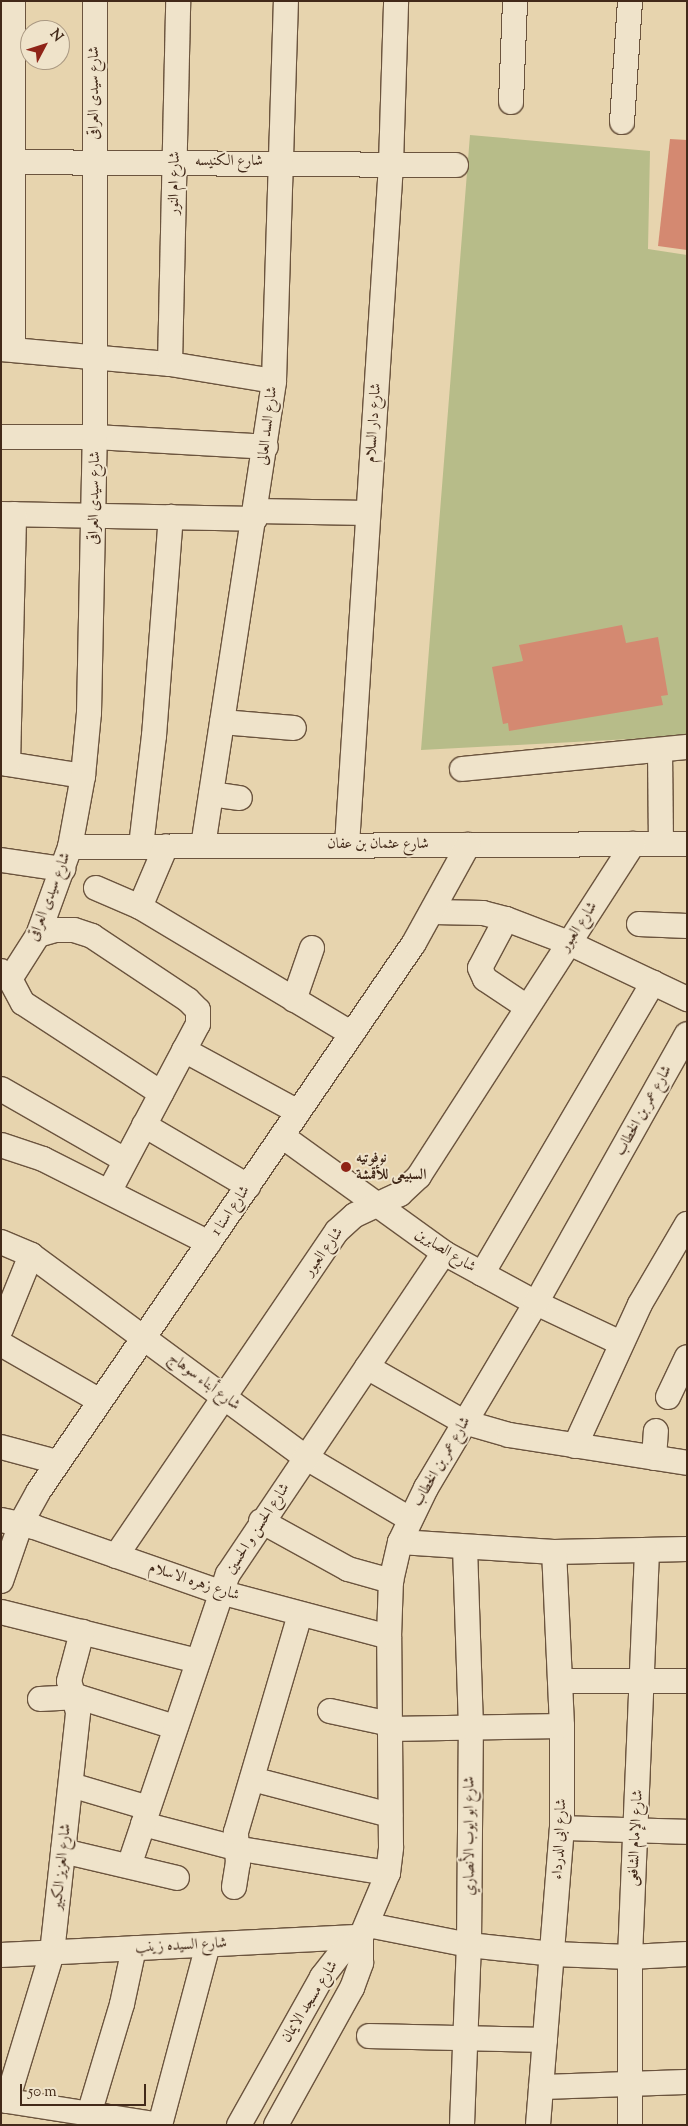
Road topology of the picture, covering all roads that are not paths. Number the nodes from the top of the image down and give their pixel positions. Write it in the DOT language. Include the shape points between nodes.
graph roads {
  1 [pos="13,1"];
  2 [pos="95,1"];
  3 [pos="178,1"];
  4 [pos="286,1"];
  5 [pos="396,1"];
  6 [pos="515,1"];
  7 [pos="630,1"];
  8 [pos="511,102"];
  9 [pos="622,122"];
  10 [pos="7,162"];
  11 [pos="95,162"];
  12 [pos="175,162"];
  13 [pos="282,163"];
  14 [pos="391,164"];
  15 [pos="456,165"];
  16 [pos="7,349"];
  17 [pos="94,356"];
  18 [pos="170,364"];
  19 [pos="274,381"];
  20 [pos="1,437"];
  21 [pos="95,437"];
  22 [pos="266,447"];
  23 [pos="368,513"];
  24 [pos="8,514"];
  25 [pos="94,515"];
  26 [pos="256,515"];
  27 [pos="171,517"];
  28 [pos="222,722"];
  29 [pos="294,728"];
  30 [pos="687,747"];
  31 [pos="660,750"];
  32 [pos="5,763"];
  33 [pos="462,770"];
  34 [pos="83,776"];
  35 [pos="211,794"];
  36 [pos="240,798"];
  37 [pos="633,844"];
  38 [pos="661,844"];
  39 [pos="687,844"];
  40 [pos="347,845"];
  41 [pos="468,845"];
  42 [pos="141,846"];
  43 [pos="166,846"];
  44 [pos="203,846"];
  45 [pos="70,847"];
  46 [pos="1,860"];
  47 [pos="63,869"];
  48 [pos="96,888"];
  49 [pos="140,907"];
  50 [pos="434,912"];
  51 [pos="506,919"];
  52 [pos="639,924"];
  53 [pos="687,926"];
  54 [pos="38,935"];
  55 [pos="569,943"];
  56 [pos="312,948"];
  57 [pos="6,975"];
  58 [pos="653,983"];
  59 [pos="687,999"];
  60 [pos="294,1000"];
  61 [pos="527,1007"];
  62 [pos="352,1034"];
  63 [pos="687,1034"];
  64 [pos="184,1050"];
  65 [pos="1,1090"];
  66 [pos="161,1093"];
  67 [pos="298,1112"];
  68 [pos="144,1125"];
  69 [pos="282,1136"];
  70 [pos="1,1144"];
  71 [pos="125,1160"];
  72 [pos="248,1186"];
  73 [pos="108,1192"];
  74 [pos="377,1206"];
  75 [pos="687,1224"];
  76 [pos="1,1242"];
  77 [pos="209,1243"];
  78 [pos="444,1253"];
  79 [pos="30,1255"];
  80 [pos="482,1274"];
  81 [pos="536,1303"];
  82 [pos="1,1329"];
  83 [pos="145,1337"];
  84 [pos="621,1343"];
  85 [pos="1,1344"];
  86 [pos="685,1363"];
  87 [pos="367,1367"];
  88 [pos="224,1397"];
  89 [pos="668,1397"];
  90 [pos="100,1400"];
  91 [pos="464,1422"];
  92 [pos="656,1432"];
  93 [pos="576,1446"];
  94 [pos="1,1447"];
  95 [pos="305,1457"];
  96 [pos="654,1458"];
  97 [pos="57,1462"];
  98 [pos="687,1463"];
  99 [pos="410,1519"];
  100 [pos="261,1521"];
  101 [pos="11,1522"];
  102 [pos="400,1542"];
  103 [pos="465,1547"];
  104 [pos="687,1549"];
  105 [pos="554,1552"];
  106 [pos="647,1552"];
  107 [pos="116,1556"];
  108 [pos="1,1581"];
  109 [pos="391,1581"];
  110 [pos="220,1592"];
  111 [pos="1,1612"];
  112 [pos="300,1615"];
  113 [pos="82,1632"];
  114 [pos="389,1637"];
  115 [pos="198,1660"];
  116 [pos="560,1681"];
  117 [pos="687,1681"];
  118 [pos="643,1682"];
  119 [pos="71,1696"];
  120 [pos="40,1699"];
  121 [pos="330,1711"];
  122 [pos="562,1726"];
  123 [pos="389,1727"];
  124 [pos="175,1728"];
  125 [pos="471,1728"];
  126 [pos="252,1779"];
  127 [pos="71,1785"];
  128 [pos="390,1814"];
  129 [pos="145,1816"];
  130 [pos="562,1828"];
  131 [pos="636,1830"];
  132 [pos="687,1832"];
  133 [pos="235,1848"];
  134 [pos="64,1851"];
  135 [pos="129,1866"];
  136 [pos="388,1873"];
  137 [pos="177,1878"];
  138 [pos="234,1887"];
  139 [pos="365,1931"];
  140 [pos="208,1945"];
  141 [pos="469,1945"];
  142 [pos="134,1948"];
  143 [pos="52,1953"];
  144 [pos="553,1954"];
  145 [pos="687,1954"];
  146 [pos="1,1955"];
  147 [pos="630,1957"];
  148 [pos="369,2036"];
  149 [pos="466,2038"];
  150 [pos="545,2040"];
  151 [pos="687,2082"];
  152 [pos="630,2084"];
  153 [pos="541,2087"];
  154 [pos="4,2100"];
  155 [pos="89,2114"];
  156 [pos="160,2125"];
  157 [pos="239,2125"];
  158 [pos="276,2125"];
  159 [pos="462,2125"];
  160 [pos="538,2125"];
  161 [pos="630,2125"];
  1 -- 10 [label="street"];
  2 -- 11 [label="street, شارع سيدى العراقى"];
  3 -- 12 [label="street, شارع ام النور"];
  4 -- 13 [label="street, شارع السد العالى"];
  5 -- 14 [label="street, شارع دار السلام"];
  6 -- 8 [label="street"];
  7 -- 9 [label="street"];
  10 -- 11 [label="street, شارع الكنيسه"];
  10 -- 16 [label="street"];
  11 -- 12 [label="street, شارع الكنيسه"];
  11 -- 17 [label="street, شارع سيدى العراقى"];
  12 -- 13 [label="street, شارع الكنيسه"];
  12 -- 18 [label="street, شارع ام النور"];
  13 -- 14 [label="street, شارع الكنيسه"];
  13 -- 19 [label="street, شارع السد العالى"];
  14 -- 15 [label="street, شارع الكنيسه"];
  14 -- 23 [label="street, شارع دار السلام"];
  16 -- 17 [label="street"];
  17 -- 18 [label="street"];
  17 -- 21 [label="street, شارع سيدى العراقى"];
  18 -- 19 [label="street"];
  19 -- 22 [label="street, شارع السد العالى"];
  20 -- 21 [label="street"];
  21 -- 22 [label="street"];
  21 -- 25 [label="street, شارع سيدى العراقى"];
  22 -- 26 [label="street, شارع السد العالى"];
  23 -- 26 [label="street"];
  23 -- 40 [label="street, شارع دار السلام"];
  24 -- 25 [label="street"];
  24 -- 32 [label="street"];
  25 -- 27 [label="street"];
  25 -- 34 [label="street, شارع سيدى العراقى" via="93,649"];
  26 -- 27 [label="street"];
  26 -- 28 [label="street, شارع السد العالى"];
  27 -- 42 [label="street" via="155,726"];
  28 -- 29 [label="street"];
  28 -- 35 [label="street, شارع السد العالى"];
  30 -- 31 [label="street"];
  31 -- 33 [label="street"];
  31 -- 38 [label="street"];
  32 -- 34 [label="street"];
  34 -- 45 [label="street, شارع سيدى العراقى"];
  35 -- 36 [label="street"];
  35 -- 44 [label="street, شارع السد العالى"];
  37 -- 38 [label="street, شارع عثمان بن عفان"];
  37 -- 41 [label="street, شارع عثمان بن عفان"];
  37 -- 55 [label="street, شارع العبور"];
  38 -- 39 [label="street, شارع عثمان بن عفان"];
  40 -- 41 [label="street, شارع عثمان بن عفان"];
  40 -- 44 [label="street, شارع عثمان بن عفان"];
  41 -- 50 [label="street, شارع اسنا 1"];
  42 -- 43 [label="street, شارع عثمان بن عفان"];
  42 -- 45 [label="street, شارع عثمان بن عفان"];
  43 -- 44 [label="street, شارع عثمان بن عفان"];
  43 -- 49 [label="street"];
  45 -- 47 [label="street, شارع سيدى العراقى"];
  46 -- 47 [label="street"];
  47 -- 54 [label="street, شارع سيدى العراقى"];
  48 -- 49 [label="street"];
  49 -- 60 [label="street"];
  50 -- 51 [label="street" via="483,913"];
  50 -- 62 [label="street, شارع اسنا 1"];
  51 -- 55 [label="street"];
  51 -- 61 [label="street" via="480,968 485,979"];
  52 -- 53 [label="street"];
  54 -- 57 [label="street, شارع سيدى العراقى"];
  54 -- 64 [label="street" via="65,930 92,936 194,1004 198,1010 198,1024"];
  55 -- 58 [label="street"];
  55 -- 61 [label="street, شارع العبور"];
  56 -- 60 [label="street"];
  57 -- 66 [label="street" via="23,1003"];
  58 -- 59 [label="street"];
  58 -- 80 [label="street"];
  60 -- 62 [label="street"];
  61 -- 74 [label="street, شارع العبور" via="419,1176 400,1194"];
  62 -- 67 [label="street, شارع اسنا 1"];
  63 -- 81 [label="street, شارع عمر بن الخطاب"];
  64 -- 66 [label="street"];
  64 -- 67 [label="street"];
  65 -- 71 [label="street"];
  66 -- 68 [label="street"];
  67 -- 69 [label="street, شارع اسنا 1"];
  68 -- 71 [label="street"];
  68 -- 72 [label="street"];
  69 -- 72 [label="street, شارع اسنا 1"];
  69 -- 74 [label="street, شارع الصابرين"];
  70 -- 73 [label="street" via="43,1159"];
  71 -- 73 [label="street"];
  72 -- 77 [label="street, شارع اسنا 1"];
  73 -- 77 [label="street"];
  74 -- 78 [label="street, شارع الصابرين"];
  74 -- 88 [label="street, شارع العبور" via="355,1215 337,1230"];
  75 -- 84 [label="street"];
  76 -- 79 [label="street, شارع أبناء سوهاج"];
  77 -- 83 [label="street, شارع اسنا 1"];
  78 -- 80 [label="street, شارع الصابرين"];
  78 -- 87 [label="street, شارع الحسن و الحسين"];
  79 -- 82 [label="street"];
  79 -- 83 [label="street, شارع أبناء سوهاج"];
  80 -- 81 [label="street, شارع الصابرين"];
  81 -- 84 [label="street, شارع الصابرين"];
  81 -- 91 [label="street, شارع عمر بن الخطاب"];
  83 -- 88 [label="street, شارع أبناء سوهاج"];
  83 -- 90 [label="street, شارع اسنا 1"];
  84 -- 93 [label="street"];
  85 -- 90 [label="street"];
  86 -- 89 [label="street"];
  87 -- 91 [label="street"];
  87 -- 95 [label="street, شارع الحسن و الحسين"];
  88 -- 95 [label="street, شارع أبناء سوهاج"];
  88 -- 107 [label="street, شارع العبور"];
  90 -- 97 [label="street, شارع اسنا 1"];
  91 -- 93 [label="street" via="508,1435"];
  91 -- 99 [label="street, شارع عمر بن الخطاب"];
  92 -- 96 [label="street"];
  93 -- 96 [label="street"];
  94 -- 97 [label="street"];
  95 -- 99 [label="street, شارع أبناء سوهاج"];
  95 -- 100 [label="street, شارع الحسن و الحسين"];
  96 -- 98 [label="street"];
  97 -- 101 [label="street, شارع اسنا 1"];
  99 -- 102 [label="street, شارع عمر بن الخطاب"];
  100 -- 109 [label="street" via="348,1569"];
  100 -- 110 [label="street, شارع الحسن و الحسين"];
  101 -- 107 [label="street, شارع زهره الاسلام"];
  101 -- 108 [label="street, شارع اسنا 1"];
  102 -- 103 [label="street"];
  102 -- 109 [label="street, شارع عمر بن الخطاب"];
  103 -- 105 [label="street"];
  103 -- 125 [label="street, شارع ابو ايوب الأنصاري"];
  104 -- 106 [label="street"];
  105 -- 106 [label="street"];
  105 -- 116 [label="street, شارع ابى الدرداء"];
  106 -- 118 [label="street, شارع الإمام الشافعى"];
  107 -- 110 [label="street, شارع زهره الاسلام"];
  109 -- 114 [label="street, شارع عمر بن الخطاب"];
  110 -- 112 [label="street, شارع زهره الاسلام"];
  110 -- 115 [label="street, شارع الحسن و الحسين"];
  111 -- 113 [label="street"];
  112 -- 114 [label="street, شارع زهره الاسلام"];
  112 -- 126 [label="street"];
  113 -- 115 [label="street"];
  113 -- 119 [label="street, شارع العزيز الكبير" via="69,1681"];
  114 -- 123 [label="street, شارع عمر بن الخطاب"];
  115 -- 124 [label="street, شارع الحسن و الحسين"];
  116 -- 118 [label="street"];
  116 -- 122 [label="street, شارع ابى الدرداء"];
  117 -- 118 [label="street"];
  118 -- 131 [label="street, شارع الإمام الشافعى"];
  119 -- 120 [label="street"];
  119 -- 124 [label="street"];
  119 -- 127 [label="street, شارع العزيز الكبير" via="78,1712"];
  121 -- 123 [label="street"];
  122 -- 125 [label="street"];
  122 -- 130 [label="street, شارع ابى الدرداء"];
  123 -- 125 [label="street"];
  123 -- 128 [label="street, شارع عمر بن الخطاب"];
  124 -- 129 [label="street, شارع الحسن و الحسين"];
  125 -- 141 [label="street, شارع ابو ايوب الأنصاري"];
  126 -- 128 [label="street"];
  126 -- 133 [label="street" via="236,1832"];
  127 -- 129 [label="street"];
  127 -- 134 [label="street, شارع العزيز الكبير"];
  128 -- 136 [label="street, شارع عمر بن الخطاب"];
  129 -- 133 [label="street"];
  129 -- 135 [label="street, شارع الحسن و الحسين"];
  130 -- 131 [label="street"];
  130 -- 144 [label="street, شارع ابى الدرداء"];
  131 -- 132 [label="street"];
  131 -- 147 [label="street, شارع الإمام الشافعى"];
  133 -- 136 [label="street"];
  133 -- 138 [label="street" via="238,1863"];
  134 -- 135 [label="street"];
  134 -- 143 [label="street, شارع العزيز الكبير"];
  135 -- 137 [label="street"];
  136 -- 139 [label="street, شارع عمر بن الخطاب"];
  139 -- 140 [label="street, شارع السيده زينب"];
  139 -- 141 [label="street"];
  139 -- 157 [label="street, شارع مسجد الايمان" via="339,1955 322,1977"];
  139 -- 158 [label="street, شارع مسجد الايمان" via="352,1988"];
  140 -- 142 [label="street, شارع السيده زينب"];
  140 -- 156 [label="street"];
  141 -- 144 [label="street"];
  141 -- 149 [label="street, شارع ابو ايوب الأنصاري"];
  142 -- 143 [label="street, شارع السيده زينب"];
  142 -- 155 [label="street" via="122,2004"];
  143 -- 146 [label="street, شارع السيده زينب"];
  143 -- 154 [label="street, شارع العزيز الكبير"];
  144 -- 147 [label="street"];
  144 -- 150 [label="street, شارع ابى الدرداء"];
  145 -- 147 [label="street"];
  147 -- 152 [label="street, شارع الإمام الشافعى"];
  148 -- 149 [label="street"];
  149 -- 150 [label="street"];
  149 -- 159 [label="street, شارع ابو ايوب الأنصاري"];
  150 -- 153 [label="street, شارع ابى الدرداء"];
  151 -- 152 [label="street"];
  152 -- 153 [label="street"];
  152 -- 161 [label="street, شارع الإمام الشافعى"];
  153 -- 160 [label="street, شارع ابى الدرداء"];
  154 -- 155 [label="street"];
  155 -- 156 [label="street"];
}
